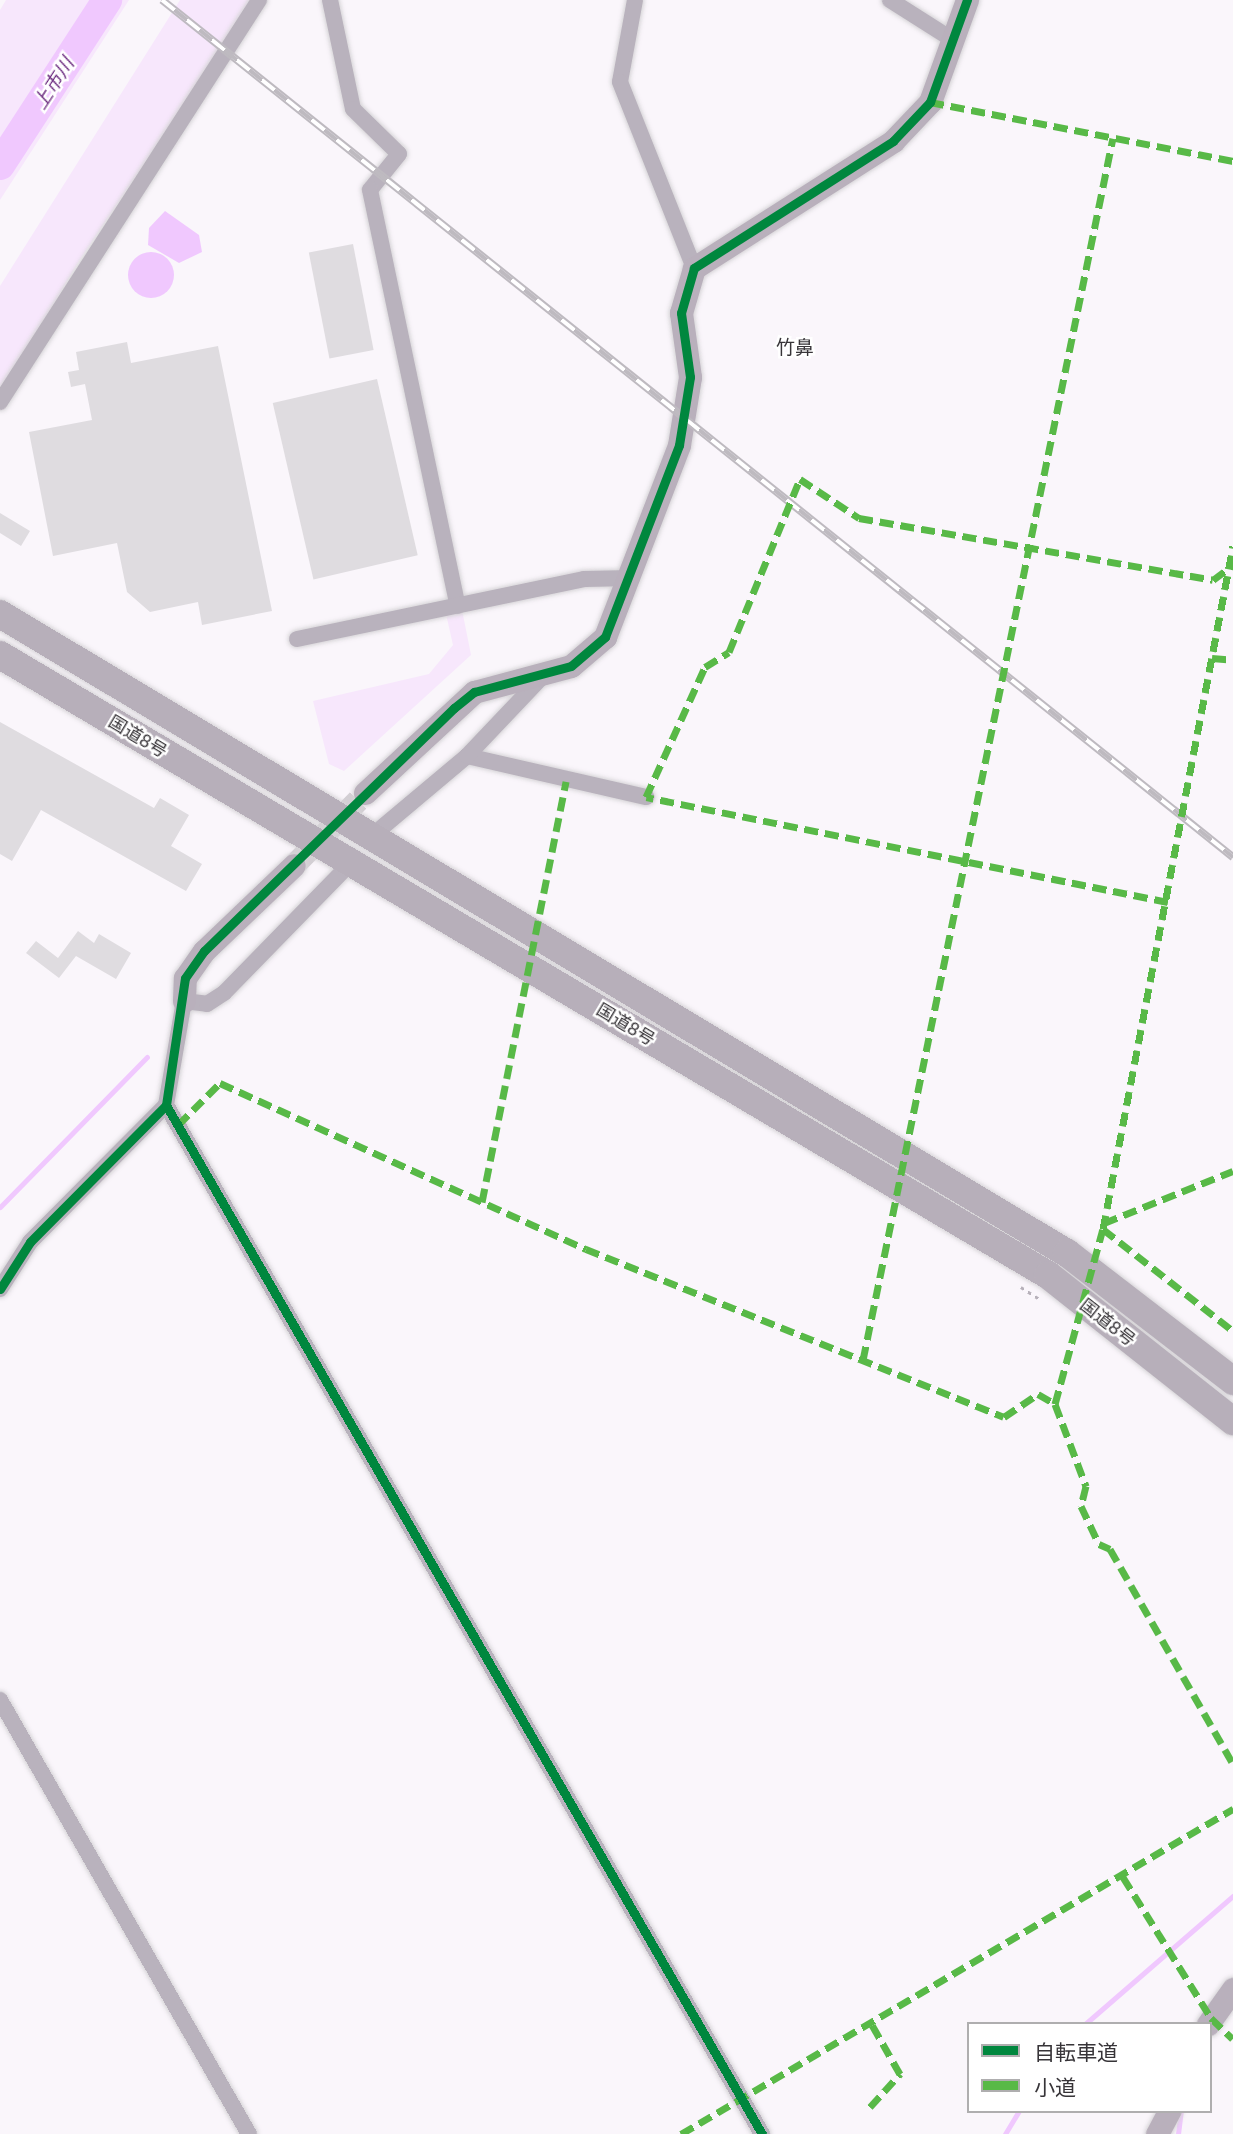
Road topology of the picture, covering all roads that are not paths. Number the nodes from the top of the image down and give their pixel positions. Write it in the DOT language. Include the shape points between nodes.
graph roads {
  1 [pos="259,0"];
  2 [pos="330,0"];
  3 [pos="635,0"];
  4 [pos="890,0"];
  5 [pos="967,0"];
  6 [pos="953,40"];
  7 [pos="694,268"];
  8 [pos="0,402"];
  9 [pos="632,578"];
  10 [pos="458,606"];
  11 [pos="0,614"];
  12 [pos="297,639"];
  13 [pos="0,655"];
  14 [pos="544,675"];
  15 [pos="467,756"];
  16 [pos="365,793"];
  17 [pos="646,797"];
  18 [pos="373,835"];
  19 [pos="352,862"];
  20 [pos="294,865"];
  21 [pos="184,1001"];
  22 [pos="166,1105"];
  23 [pos="0,1289"];
  24 [pos="1233,1381"];
  25 [pos="1233,1421"];
  26 [pos="0,1700"];
  27 [pos="1233,1989"];
  28 [pos="1209,2022"];
  29 [pos="1168,2113"];
  30 [pos="249,2134"];
  31 [pos="762,2134"];
  32 [pos="1157,2134"];
  1 -- 8 [label="street"];
  2 -- 10 [label="street" via="353,109 399,154 370,190"];
  3 -- 7 [label="street" via="620,82"];
  4 -- 6 [label="street"];
  5 -- 6 [label="street"];
  6 -- 7 [label="street" via="930,102 893,141"];
  7 -- 9 [label="street" via="681,313 690,377 678,445"];
  9 -- 10 [label="street" via="584,579"];
  9 -- 14 [label="street" via="605,637 571,666"];
  10 -- 12 [label="street"];
  11 -- 18 [label="highway, 国道8号"];
  13 -- 19 [label="highway, 国道8号"];
  14 -- 15 [label="street"];
  14 -- 16 [label="street" via="474,692"];
  15 -- 17 [label="street"];
  15 -- 18 [label="street"];
  18 -- 24 [label="highway, 国道8号" via="1067,1252"];
  19 -- 21 [label="street" via="224,993 207,1004"];
  19 -- 25 [label="highway, 国道8号" via="1048,1275"];
  20 -- 21 [label="street" via="204,951 185,978"];
  21 -- 22 [label="street"];
  22 -- 23 [label="street" via="30,1242"];
  22 -- 31 [label="street"];
  26 -- 30 [label="street"];
  27 -- 28 [label="street"];
  29 -- 32 [label="street"];
}
